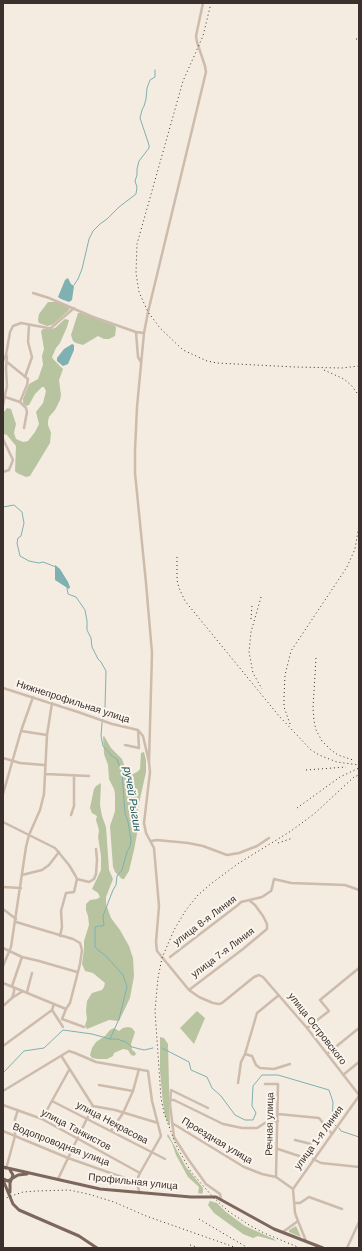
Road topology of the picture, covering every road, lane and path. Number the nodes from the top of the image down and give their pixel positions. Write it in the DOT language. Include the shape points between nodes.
graph roads {
  1 [pos="203,3"];
  2 [pos="34,293"];
  3 [pos="74,308"];
  4 [pos="29,325"];
  5 [pos="136,332"];
  6 [pos="144,333"];
  7 [pos="7,354"];
  8 [pos="3,360"];
  9 [pos="7,362"];
  10 [pos="141,363"];
  11 [pos="25,377"];
  12 [pos="5,397"];
  13 [pos="20,402"];
  14 [pos="3,406"];
  15 [pos="24,428"];
  16 [pos="3,439"];
  17 [pos="3,472"];
  18 [pos="3,688"];
  19 [pos="33,698"];
  20 [pos="52,703"];
  21 [pos="138,730"];
  22 [pos="21,731"];
  23 [pos="46,735"];
  24 [pos="125,745"];
  25 [pos="3,758"];
  26 [pos="12,760"];
  27 [pos="150,762"];
  28 [pos="44,765"];
  29 [pos="44,774"];
  30 [pos="74,775"];
  31 [pos="89,776"];
  32 [pos="3,794"];
  33 [pos="71,815"];
  34 [pos="3,822"];
  35 [pos="29,835"];
  36 [pos="269,838"];
  37 [pos="151,842"];
  38 [pos="96,849"];
  39 [pos="58,852"];
  40 [pos="22,875"];
  41 [pos="76,879"];
  42 [pos="3,887"];
  43 [pos="21,888"];
  44 [pos="359,890"];
  45 [pos="250,901"];
  46 [pos="3,909"];
  47 [pos="16,921"];
  48 [pos="60,936"];
  49 [pos="3,948"];
  50 [pos="10,951"];
  51 [pos="22,957"];
  52 [pos="170,957"];
  53 [pos="3,966"];
  54 [pos="359,968"];
  55 [pos="77,972"];
  56 [pos="32,973"];
  57 [pos="3,983"];
  58 [pos="13,987"];
  59 [pos="189,990"];
  60 [pos="23,991"];
  61 [pos="27,992"];
  62 [pos="279,995"];
  63 [pos="12,998"];
  64 [pos="54,1004"];
  65 [pos="3,1006"];
  66 [pos="66,1009"];
  67 [pos="52,1010"];
  68 [pos="63,1027"];
  69 [pos="84,1027"];
  70 [pos="306,1028"];
  71 [pos="359,1028"];
  72 [pos="3,1046"];
  73 [pos="245,1054"];
  74 [pos="327,1054"];
  75 [pos="62,1057"];
  76 [pos="359,1062"];
  77 [pos="290,1064"];
  78 [pos="139,1069"];
  79 [pos="69,1070"];
  80 [pos="343,1075"];
  81 [pos="238,1083"];
  82 [pos="265,1084"];
  83 [pos="99,1085"];
  84 [pos="3,1091"];
  85 [pos="133,1091"];
  86 [pos="182,1095"];
  87 [pos="359,1096"];
  88 [pos="170,1100"];
  89 [pos="174,1100"];
  90 [pos="52,1101"];
  91 [pos="3,1105"];
  92 [pos="93,1106"];
  93 [pos="208,1108"];
  94 [pos="18,1110"];
  95 [pos="123,1113"];
  96 [pos="278,1114"];
  97 [pos="87,1118"];
  98 [pos="42,1119"];
  99 [pos="278,1121"];
  100 [pos="158,1123"];
  101 [pos="172,1123"];
  102 [pos="3,1131"];
  103 [pos="111,1131"];
  104 [pos="332,1134"];
  105 [pos="15,1136"];
  106 [pos="77,1139"];
  107 [pos="296,1140"];
  108 [pos="278,1149"];
  109 [pos="152,1154"];
  110 [pos="68,1158"];
  111 [pos="313,1159"];
  112 [pos="165,1160"];
  113 [pos="359,1167"];
  114 [pos="5,1168"];
  115 [pos="3,1171"];
  116 [pos="140,1172"];
  117 [pos="30,1174"];
  118 [pos="276,1177"];
  119 [pos="3,1179"];
  120 [pos="12,1179"];
  121 [pos="58,1179"];
  122 [pos="136,1182"];
  123 [pos="293,1189"];
  124 [pos="140,1193"];
  125 [pos="10,1196"];
  126 [pos="221,1199"];
  127 [pos="294,1203"];
  128 [pos="342,1209"];
  129 [pos="298,1221"];
  130 [pos="359,1222"];
  131 [pos="283,1232"];
  132 [pos="306,1241"];
  133 [pos="87,1242"];
  134 [pos="92,1248"];
  135 [pos="97,1248"];
  136 [pos="323,1248"];
  137 [pos="347,1248"];
  1 -- 6 [label="street" via="196,36 206,72"];
  2 -- 3 [label="street"];
  3 -- 4 [label="street" via="52,328"];
  3 -- 5 [label="street"];
  4 -- 7 [label="street" via="16,324 11,328"];
  4 -- 11 [label="street" via="28,342 32,357"];
  5 -- 6 [label="street"];
  5 -- 10 [label="street" via="138,357"];
  6 -- 10 [label="street"];
  7 -- 8 [label="street"];
  7 -- 9 [label="street"];
  9 -- 11 [label="street"];
  9 -- 12 [label="street"];
  10 -- 27 [label="street" via="135,473 151,637"];
  11 -- 13 [label="street" via="28,382"];
  12 -- 13 [label="street"];
  12 -- 14 [label="street"];
  13 -- 15 [label="street" via="27,410"];
  16 -- 17 [label="street" via="13,460 9,470"];
  18 -- 19 [label="street, Нижнепрофильная улица"];
  19 -- 20 [label="street, Нижнепрофильная улица"];
  19 -- 22 [label="street"];
  20 -- 21 [label="street, Нижнепрофильная улица" via="99,720"];
  20 -- 23 [label="street"];
  21 -- 24 [label="street" via="139,748"];
  21 -- 27 [label="street" via="143,736"];
  22 -- 23 [label="street"];
  22 -- 26 [label="street"];
  23 -- 28 [label="street"];
  25 -- 26 [label="street"];
  26 -- 28 [label="street"];
  26 -- 32 [label="street"];
  27 -- 37 [label="street" via="144,823"];
  28 -- 29 [label="street"];
  29 -- 30 [label="street"];
  29 -- 35 [label="street" via="42,803"];
  30 -- 31 [label="street"];
  30 -- 33 [label="street" via="74,806"];
  34 -- 35 [label="street"];
  35 -- 39 [label="street" via="52,846"];
  35 -- 40 [label="street"];
  36 -- 37 [label="street" via="257,846 227,855 188,843 157,840"];
  37 -- 59 [label="street" via="154,848 159,906 156,948"];
  38 -- 41 [label="street" via="94,879 89,882"];
  39 -- 40 [label="street" via="42,870"];
  39 -- 41 [label="street"];
  40 -- 43 [label="street"];
  41 -- 48 [label="street" via="73,893 67,892 60,914"];
  42 -- 43 [label="street"];
  43 -- 47 [label="street"];
  44 -- 45 [label="street, улица 8-я Линия" via="345,885 291,883 274,879 271,891"];
  45 -- 52 [label="street, улица 8-я Линия" via="242,902"];
  45 -- 59 [label="street, улица 7-я Линия" via="266,921 267,928"];
  46 -- 47 [label="street"];
  47 -- 48 [label="street"];
  47 -- 50 [label="street"];
  48 -- 55 [label="street" via="80,943 82,957"];
  49 -- 50 [label="street"];
  50 -- 51 [label="street"];
  50 -- 53 [label="street"];
  51 -- 55 [label="street"];
  51 -- 58 [label="street"];
  54 -- 70 [label="street" via="320,1000 329,1011"];
  55 -- 66 [label="street" via="70,1003"];
  56 -- 61 [label="street"];
  57 -- 58 [label="street"];
  58 -- 60 [label="street"];
  58 -- 63 [label="street"];
  59 -- 62 [label="street, улица Островского" via="203,999 219,1004 254,977 261,975"];
  60 -- 61 [label="street"];
  60 -- 63 [label="street"];
  61 -- 64 [label="street"];
  62 -- 70 [label="street, улица Островского"];
  62 -- 73 [label="street" via="257,1013"];
  63 -- 65 [label="street"];
  64 -- 66 [label="street"];
  64 -- 67 [label="street"];
  66 -- 69 [label="street" via="62,1019"];
  67 -- 68 [label="street"];
  67 -- 72 [label="street"];
  70 -- 74 [label="street, улица Островского"];
  71 -- 74 [label="street"];
  73 -- 77 [label="street" via="252,1056 260,1068 274,1069"];
  73 -- 81 [label="street" via="241,1062"];
  74 -- 80 [label="street, улица Островского"];
  75 -- 78 [label="street" via="69,1051 96,1062"];
  75 -- 79 [label="street"];
  75 -- 84 [label="street"];
  76 -- 80 [label="street"];
  78 -- 85 [label="street"];
  78 -- 100 [label="street" via="148,1072"];
  79 -- 90 [label="street"];
  79 -- 92 [label="street"];
  80 -- 87 [label="street, улица Островского"];
  82 -- 96 [label="street, Речная улица" via="278,1084"];
  83 -- 85 [label="street"];
  85 -- 95 [label="street"];
  86 -- 88 [label="street" via="171,1090"];
  86 -- 89 [label="street"];
  86 -- 93 [label="street"];
  87 -- 104 [label="street, улица 1-я Линия"];
  88 -- 89 [label="street"];
  88 -- 101 [label="street"];
  89 -- 99 [label="street" via="223,1124 242,1128 257,1128 265,1123"];
  90 -- 97 [label="street, улица Некрасова"];
  90 -- 98 [label="street"];
  91 -- 94 [label="street, улица Танкистов"];
  92 -- 95 [label="street"];
  92 -- 97 [label="street"];
  94 -- 98 [label="street, улица Танкистов"];
  94 -- 105 [label="street"];
  95 -- 100 [label="street"];
  95 -- 103 [label="street"];
  96 -- 99 [label="street, Речная улица"];
  96 -- 104 [label="street" via="319,1118"];
  97 -- 103 [label="street, улица Некрасова"];
  97 -- 106 [label="street"];
  98 -- 106 [label="street, улица Танкистов"];
  99 -- 108 [label="street, Речная улица"];
  100 -- 109 [label="street" via="161,1137"];
  101 -- 118 [label="street, Проездная улица" via="244,1167"];
  101 -- 126 [label="street" via="174,1137 182,1152 206,1184 219,1192"];
  102 -- 105 [label="street, Водопроводная улица"];
  103 -- 109 [label="street, улица Некрасова"];
  104 -- 111 [label="street, улица 1-я Линия"];
  105 -- 110 [label="street, Водопроводная улица"];
  105 -- 114 [label="street"];
  106 -- 110 [label="street"];
  106 -- 116 [label="street, улица Танкистов"];
  107 -- 108 [label="street" via="311,1144 306,1157"];
  108 -- 118 [label="street, Речная улица"];
  109 -- 112 [label="street, улица Некрасова"];
  109 -- 116 [label="street"];
  110 -- 121 [label="street"];
  110 -- 122 [label="street, Водопроводная улица"];
  111 -- 113 [label="street" via="322,1163"];
  111 -- 123 [label="street, улица 1-я Линия"];
  114 -- 115 [label="main road"];
  114 -- 117 [label="main road, Профильная улица"];
  114 -- 120 [label="main road" via="13,1173"];
  116 -- 122 [label="street"];
  117 -- 120 [label="main road, Профильная улица" via="20,1174"];
  117 -- 121 [label="main road, Профильная улица"];
  118 -- 123 [label="street, Проездная улица"];
  119 -- 120 [label="main road, Профильная улица"];
  119 -- 125 [label="main road"];
  120 -- 125 [label="main road"];
  121 -- 124 [label="main road, Профильная улица" via="100,1189"];
  122 -- 124 [label="street"];
  123 -- 127 [label="street"];
  124 -- 126 [label="main road, Профильная улица"];
  125 -- 133 [label="main road" via="15,1207 23,1213 79,1236"];
  126 -- 131 [label="main road"];
  127 -- 128 [label="street" via="309,1196"];
  127 -- 129 [label="street"];
  129 -- 131 [label="street"];
  129 -- 132 [label="street"];
  130 -- 137 [label="street"];
  131 -- 132 [label="main road"];
  132 -- 136 [label="main road"];
  133 -- 134 [label="main road"];
  133 -- 135 [label="main road"];
}
